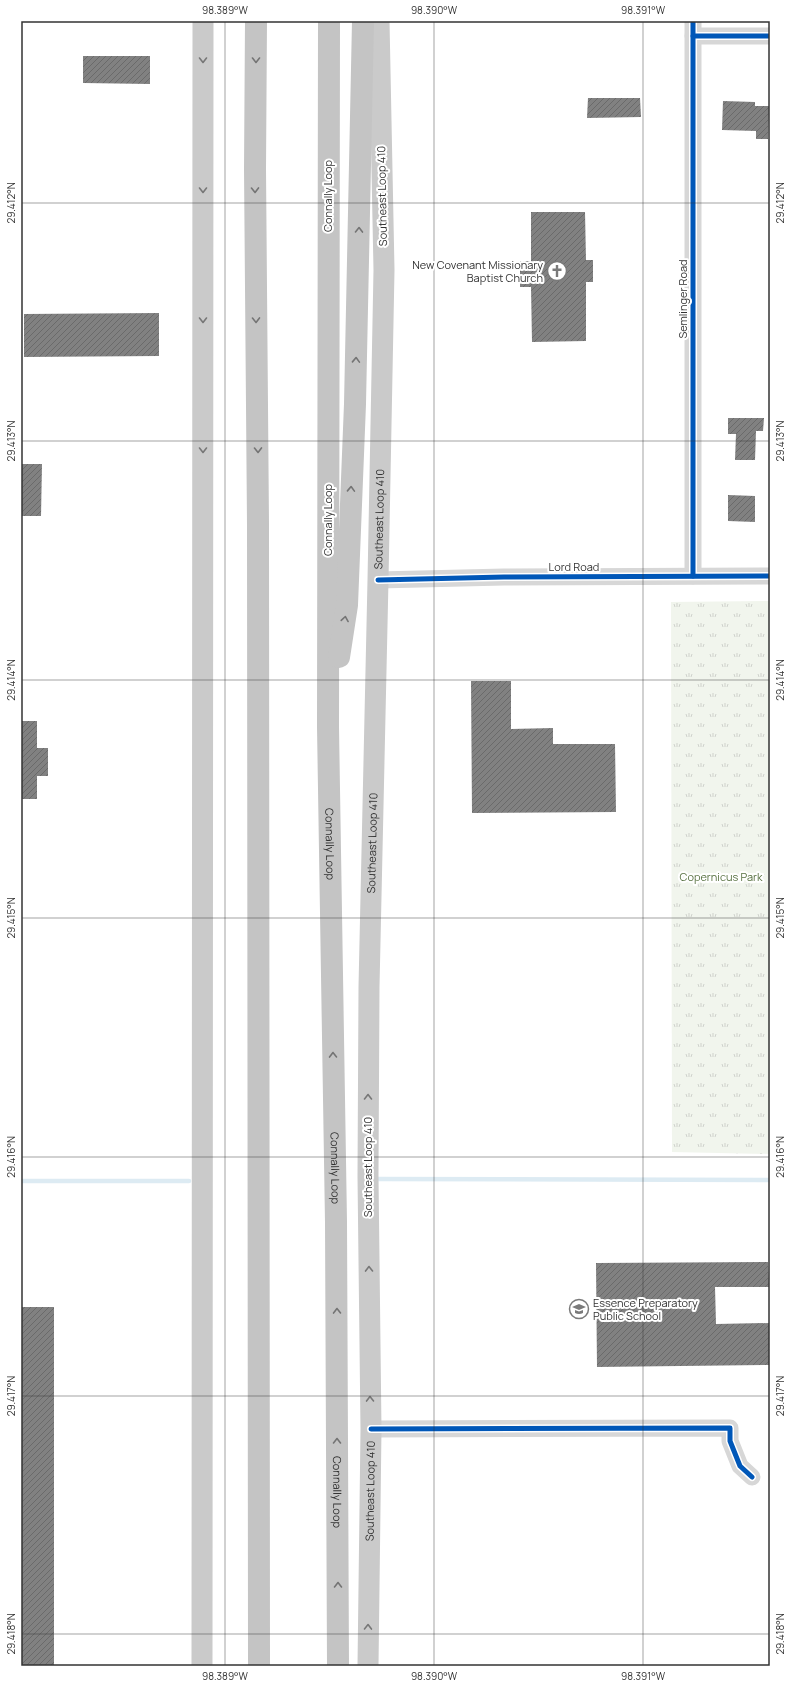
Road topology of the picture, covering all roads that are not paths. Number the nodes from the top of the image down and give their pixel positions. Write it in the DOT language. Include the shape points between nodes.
graph roads {
  1 [pos="203,21"];
  2 [pos="256,21"];
  3 [pos="328,21"];
  4 [pos="363,21"];
  5 [pos="379,21"];
  6 [pos="693,28"];
  7 [pos="770,36"];
  8 [pos="693,576"];
  9 [pos="770,576"];
  10 [pos="378,580"];
  11 [pos="328,727"];
  12 [pos="371,1429"];
  13 [pos="752,1477"];
  14 [pos="202,1666"];
  15 [pos="259,1666"];
  16 [pos="338,1666"];
  17 [pos="368,1666"];
  1 -- 14 [label="main road, one-way"];
  2 -- 15 [label="highway, one-way"];
  3 -- 11 [label="highway, Connally Loop"];
  11 -- 4 [label="highway, one-way" via="347,605"];
  5 -- 10 [label="main road, Southeast Loop 410" via="384,270"];
  6 -- 7 [label="street"];
  6 -- 8 [label="street, Semlinger Road"];
  8 -- 9 [label="street, Lord Road"];
  8 -- 10 [label="street, Lord Road"];
  12 -- 10 [label="main road, Southeast Loop 410, one-way" via="368,987"];
  16 -- 11 [label="highway, Connally Loop, one-way" via="336,1237"];
  12 -- 13 [label="street" via="730,1428 730,1441 740,1466"];
  17 -- 12 [label="main road, Southeast Loop 410, one-way"];
}
